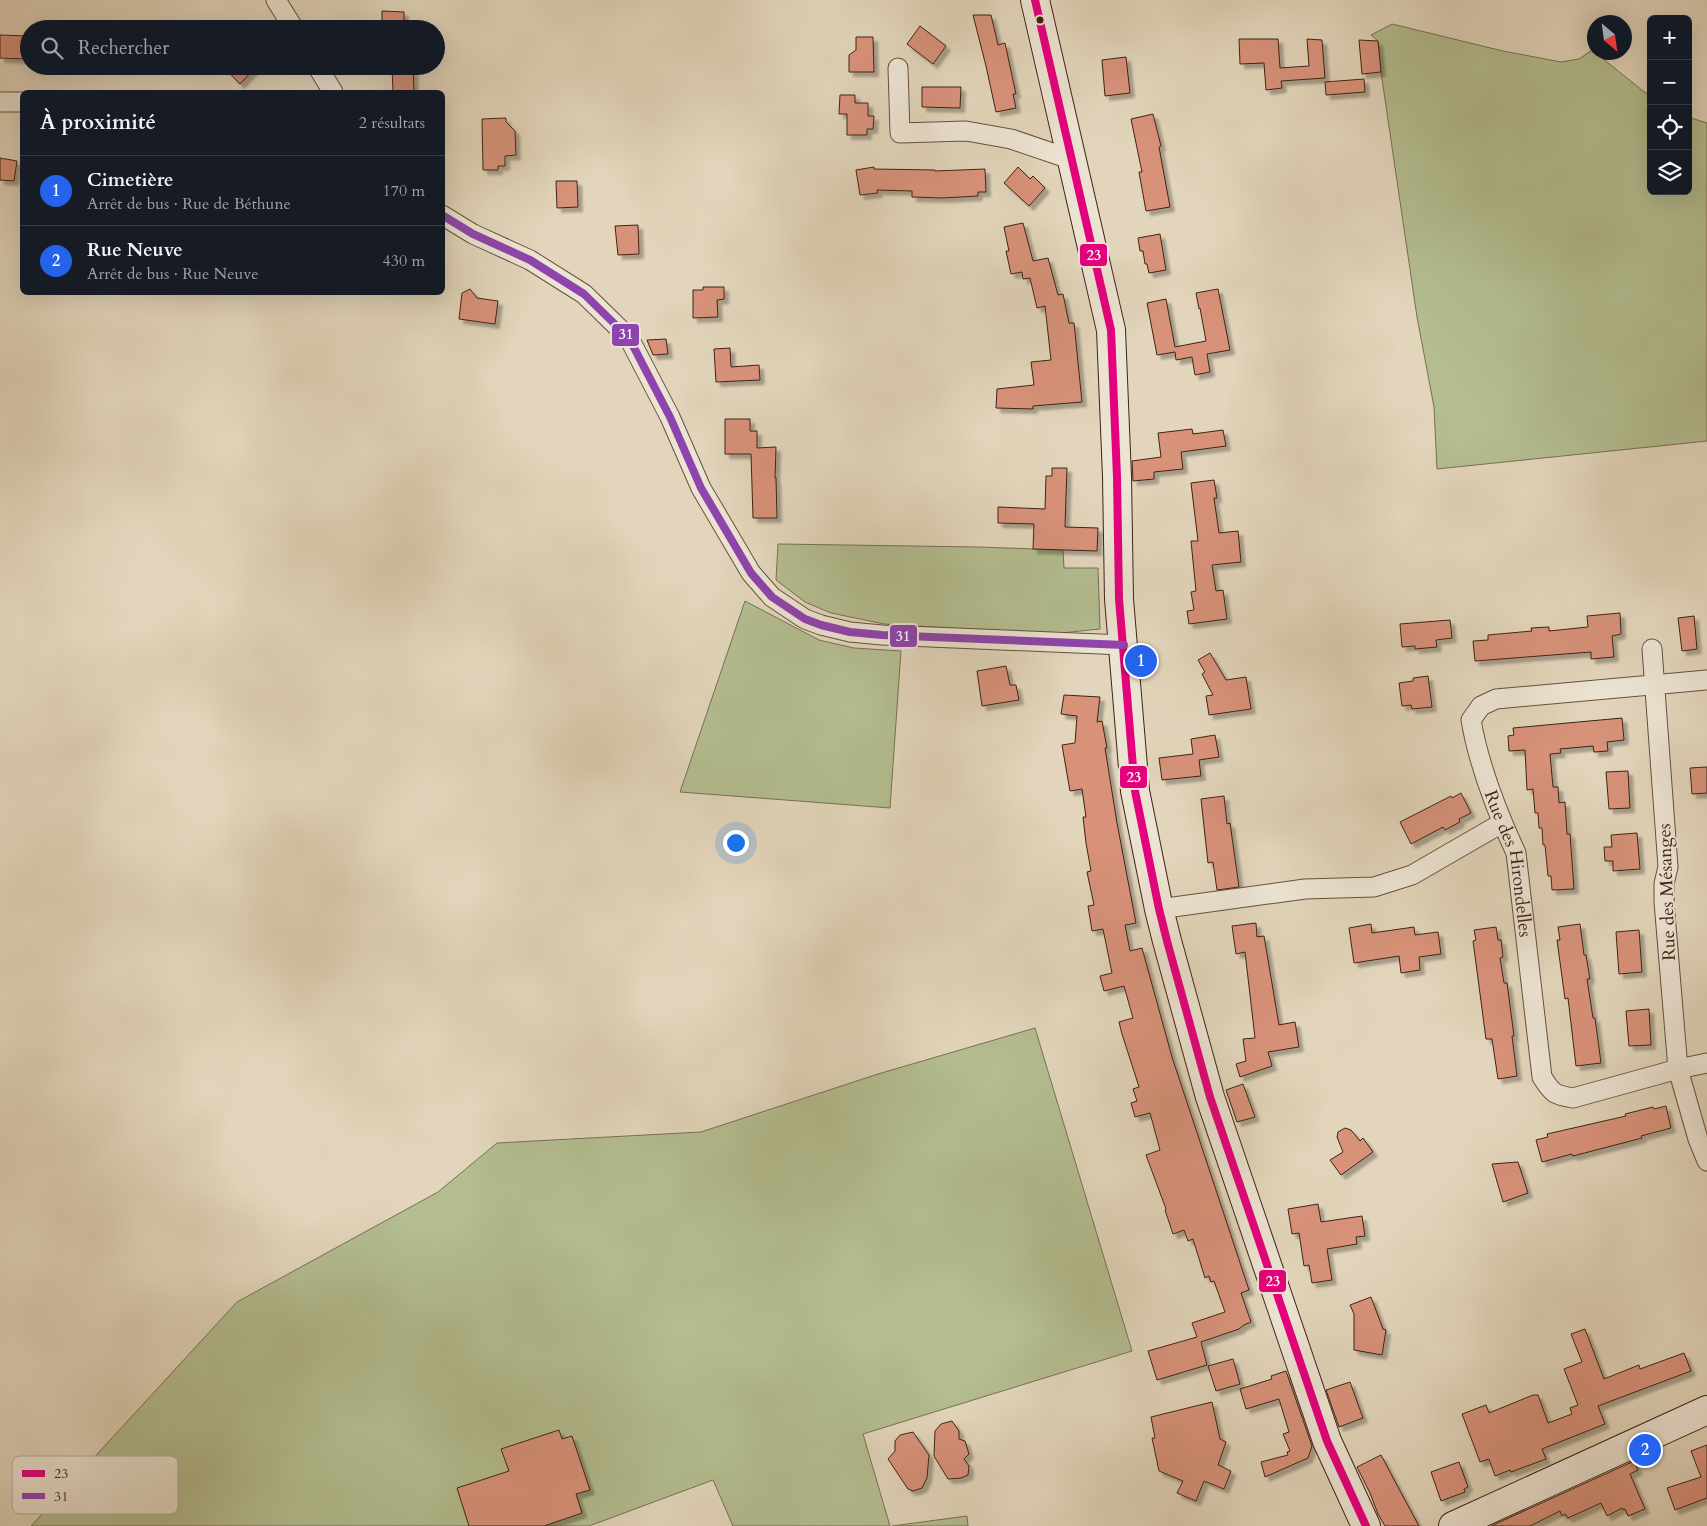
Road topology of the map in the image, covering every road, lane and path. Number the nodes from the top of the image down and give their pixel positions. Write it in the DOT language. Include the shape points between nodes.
graph roads {
  1 [pos="276,0"];
  2 [pos="1035,0"];
  3 [pos="288,20"];
  4 [pos="898,68"];
  5 [pos="323,75"];
  6 [pos="332,90"];
  7 [pos="0,102"];
  8 [pos="20,102"];
  9 [pos="1073,160"];
  10 [pos="445,217"];
  11 [pos="1124,645"];
  12 [pos="1652,648"];
  13 [pos="1707,680"];
  14 [pos="1654,685"];
  15 [pos="1502,824"];
  16 [pos="1159,909"];
  17 [pos="1707,1063"];
  18 [pos="1678,1069"];
  19 [pos="1707,1161"];
  20 [pos="1707,1410"];
  21 [pos="1366,1526"];
  22 [pos="1454,1526"];
  1 -- 3 [label="street"];
  2 -- 9 [label="street"];
  4 -- 9 [label="street" via="900,133 966,131 1011,139"];
  5 -- 6 [label="street"];
  7 -- 8 [label="street"];
  9 -- 11 [label="street" via="1111,330 1119,599"];
  10 -- 11 [label="street" via="473,234 530,260 584,294 629,338 670,417 701,488 752,573 772,597 805,619 850,632 882,635"];
  11 -- 16 [label="street" via="1135,791"];
  12 -- 14 [label="street, Rue des Mésanges"];
  13 -- 14 [label="street, Rue des Hirondelles"];
  14 -- 15 [label="street, Rue des Hirondelles" via="1496,699 1481,706 1472,720 1473,731"];
  14 -- 18 [label="street, Rue des Mésanges" via="1668,868 1664,902"];
  15 -- 16 [label="street" via="1412,875 1374,887 1305,889"];
  15 -- 18 [label="street, Rue des Hirondelles" via="1516,853 1542,1077 1552,1092 1573,1098"];
  16 -- 21 [label="street" via="1210,1097 1327,1441"];
  17 -- 18 [label="street, Rue des Hirondelles"];
  18 -- 19 [label="street, Rue des Mésanges"];
  20 -- 22 [label="street"];
}
